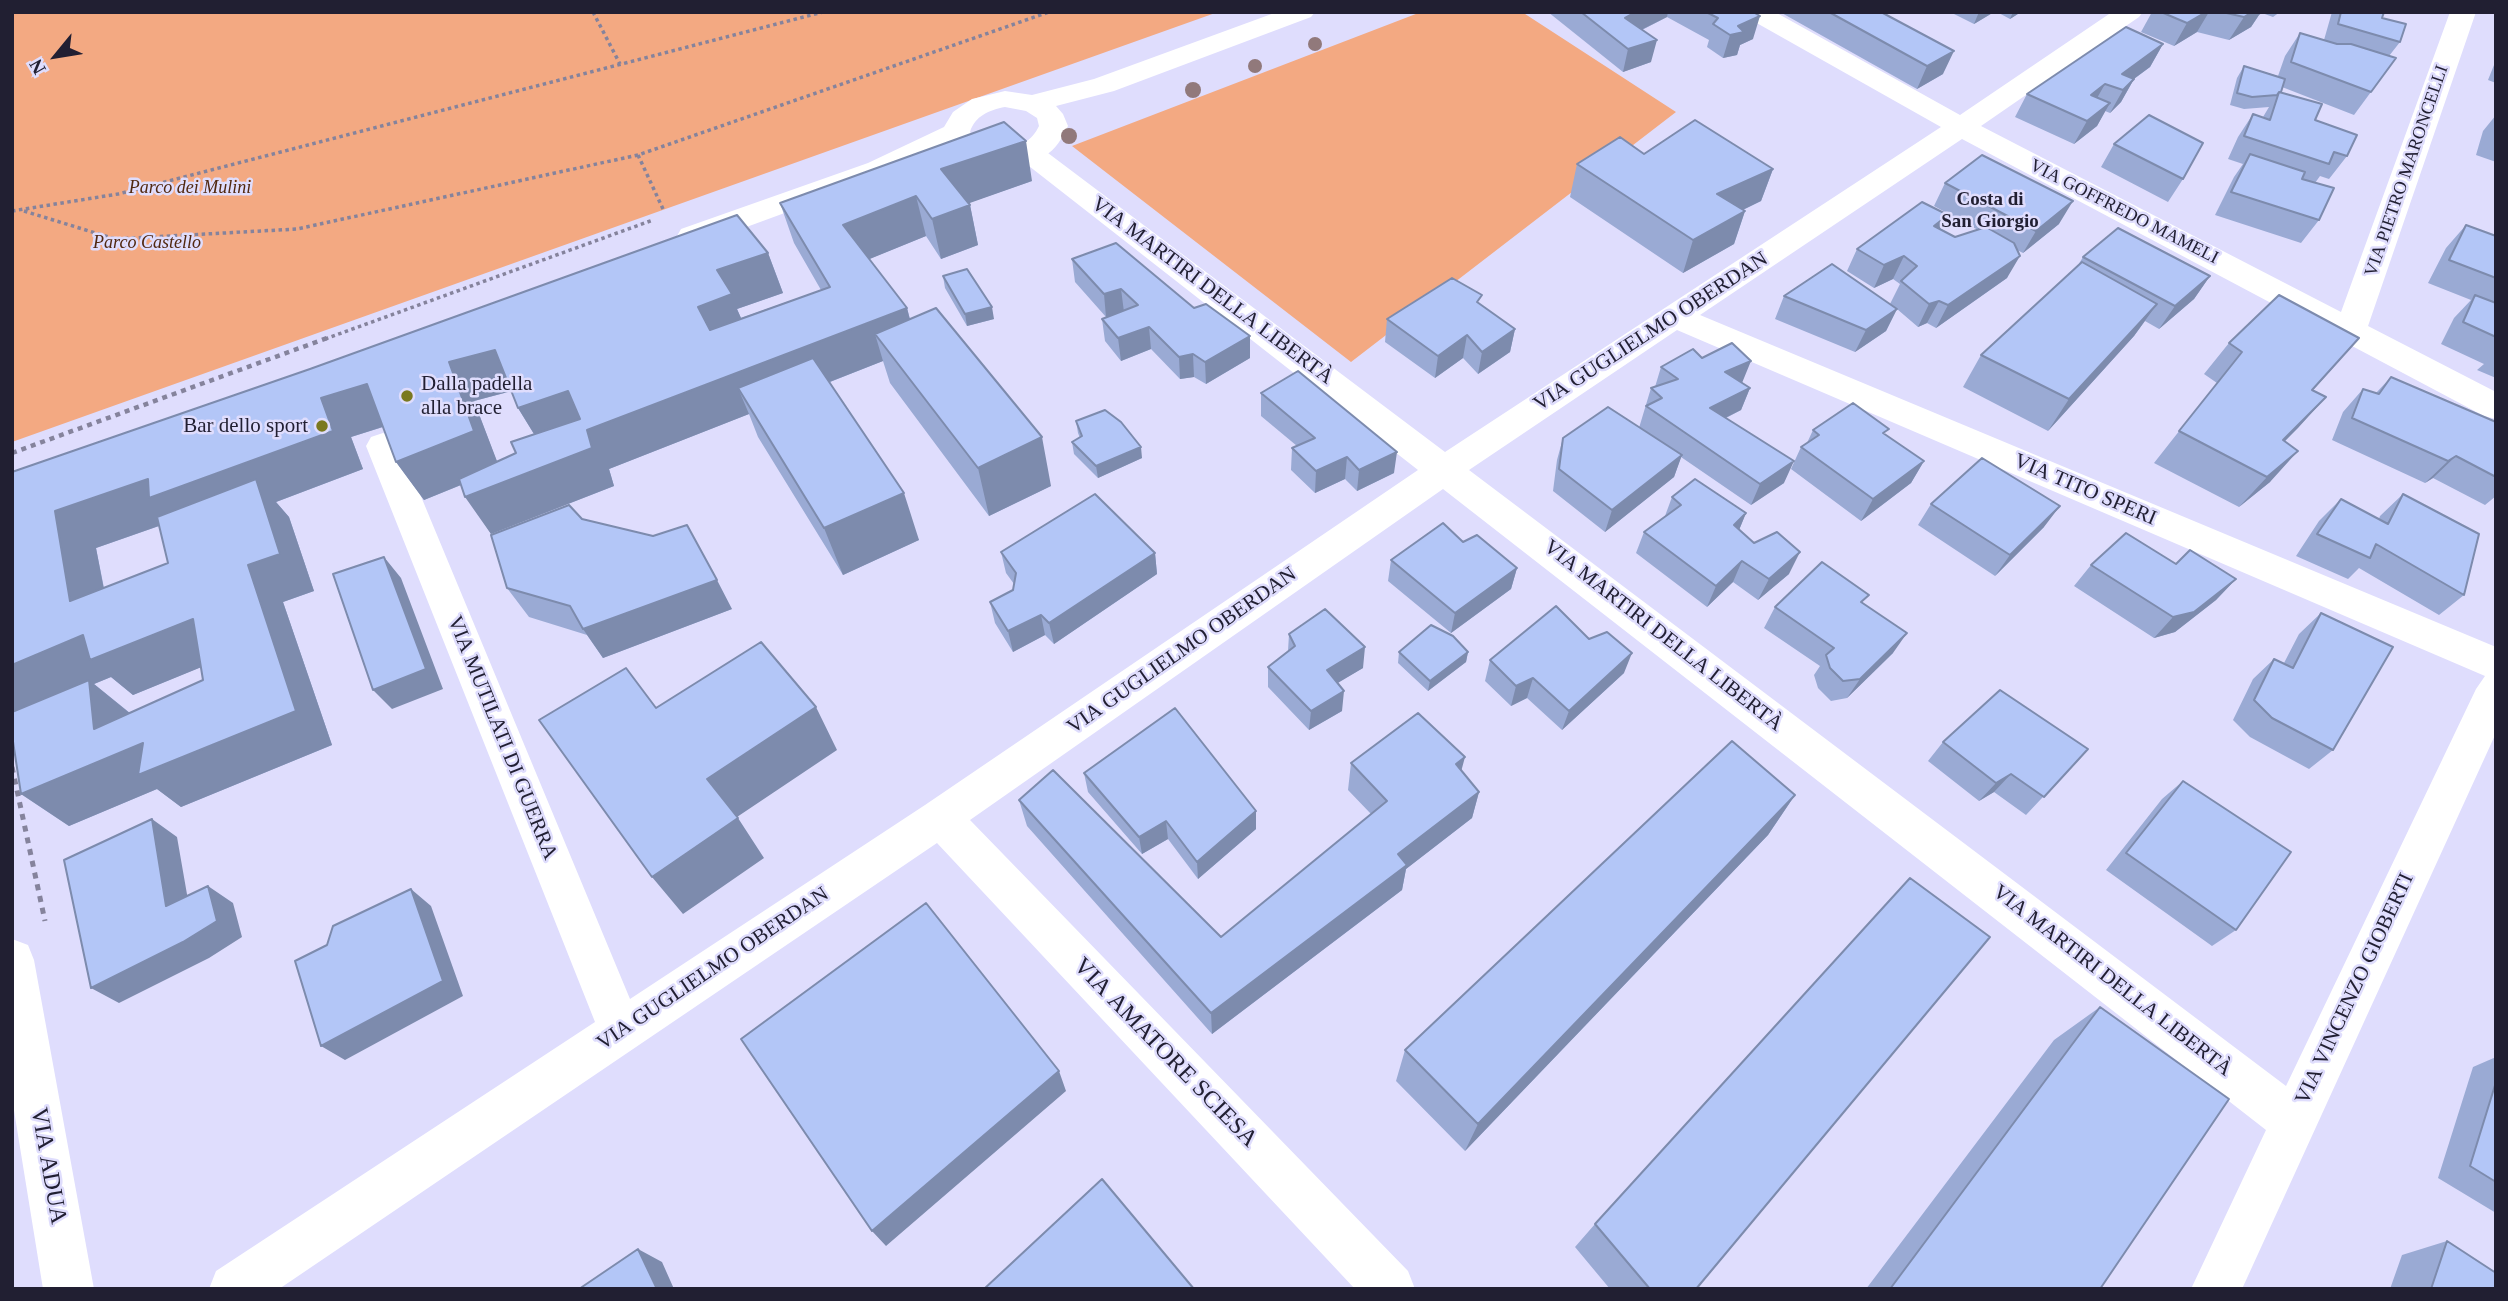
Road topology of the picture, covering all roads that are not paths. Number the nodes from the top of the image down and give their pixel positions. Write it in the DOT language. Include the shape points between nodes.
graph roads {
  1 [pos="1302,12"];
  2 [pos="1755,12"];
  3 [pos="2130,12"];
  4 [pos="2463,12"];
  5 [pos="1043,110"];
  6 [pos="1961,127"];
  7 [pos="960,140"];
  8 [pos="1030,153"];
  9 [pos="668,235"];
  10 [pos="1675,317"];
  11 [pos="2351,329"];
  12 [pos="2496,407"];
  13 [pos="383,446"];
  14 [pos="1446,468"];
  15 [pos="2496,664"];
  16 [pos="2496,689"];
  17 [pos="940,818"];
  18 [pos="12,960"];
  19 [pos="621,1031"];
  20 [pos="2294,1121"];
  21 [pos="69,1289"];
  22 [pos="234,1289"];
  23 [pos="1390,1289"];
  24 [pos="2216,1289"];
  1 -- 5 [label="street"];
  2 -- 6 [label="street, VIA GOFFREDO MAMELI"];
  3 -- 6 [label="street, VIA GUGLIELMO OBERDAN"];
  4 -- 11 [label="street, VIA PIETRO MARONCELLI"];
  5 -- 7 [label="street" via="1005,99 976,107 958,122"];
  5 -- 8 [label="street" via="1055,127 1052,136"];
  6 -- 10 [label="street, VIA GUGLIELMO OBERDAN"];
  6 -- 11 [label="street, VIA GOFFREDO MAMELI"];
  7 -- 8 [label="street" via="988,157"];
  7 -- 9 [label="street"];
  8 -- 14 [label="street, VIA MARTIRI DELLA LIBERTÀ"];
  10 -- 14 [label="street, VIA GUGLIELMO OBERDAN"];
  10 -- 15 [label="street, VIA TITO SPERI"];
  11 -- 12 [label="street, VIA GOFFREDO MAMELI"];
  13 -- 19 [label="street, VIA MUTILATI DI GUERRA"];
  14 -- 17 [label="street, VIA GUGLIELMO OBERDAN"];
  14 -- 20 [label="street, VIA MARTIRI DELLA LIBERTÀ"];
  16 -- 20 [label="street, VIA VINCENZO GIOBERTI"];
  17 -- 19 [label="street, VIA GUGLIELMO OBERDAN"];
  17 -- 23 [label="street, VIA AMATORE SCIESA"];
  18 -- 21 [label="street, VIA ADUA"];
  19 -- 22 [label="street, VIA GUGLIELMO OBERDAN"];
  20 -- 24 [label="street, VIA VINCENZO GIOBERTI"];
}
